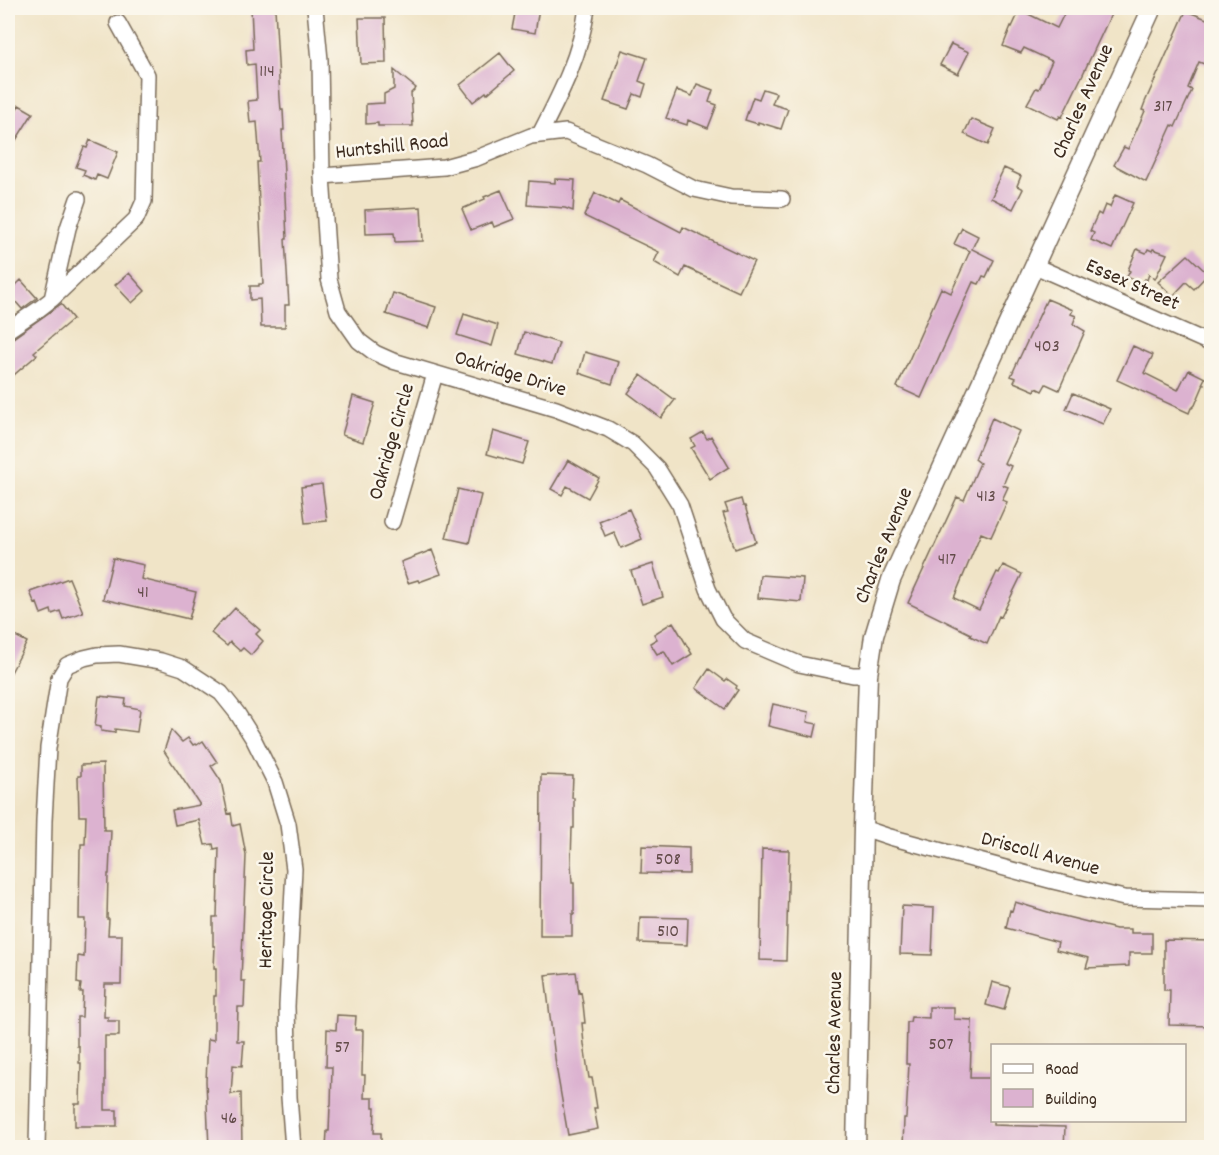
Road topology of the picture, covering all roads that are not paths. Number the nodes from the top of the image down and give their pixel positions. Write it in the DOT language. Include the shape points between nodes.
graph roads {
  1 [pos="315,8"];
  2 [pos="587,8"];
  3 [pos="1152,8"];
  4 [pos="118,24"];
  5 [pos="540,134"];
  6 [pos="322,176"];
  7 [pos="78,199"];
  8 [pos="782,199"];
  9 [pos="1035,266"];
  10 [pos="52,298"];
  11 [pos="8,330"];
  12 [pos="1212,344"];
  13 [pos="435,374"];
  14 [pos="392,522"];
  15 [pos="868,675"];
  16 [pos="862,828"];
  17 [pos="1212,900"];
  18 [pos="37,1148"];
  19 [pos="293,1148"];
  20 [pos="856,1148"];
  1 -- 6 [label="street, Oakridge Drive"];
  2 -- 5 [label="street" via="567,81"];
  3 -- 9 [label="street, Charles Avenue"];
  4 -- 10 [label="street" via="147,75 144,201 136,219"];
  5 -- 6 [label="street, Huntshill Road" via="444,167"];
  5 -- 8 [label="street, Huntshill Road" via="566,132 694,189 731,197"];
  6 -- 13 [label="street, Oakridge Drive" via="329,279 338,310 359,341 375,353"];
  7 -- 10 [label="street"];
  9 -- 12 [label="street, Essex Street"];
  9 -- 15 [label="street, Charles Avenue" via="891,580 874,636"];
  10 -- 11 [label="street"];
  13 -- 14 [label="street, Oakridge Circle"];
  13 -- 15 [label="street, Oakridge Drive" via="556,409 608,429 633,444 657,468 680,505 708,589 723,619 745,641 799,664"];
  15 -- 16 [label="street, Charles Avenue"];
  16 -- 17 [label="street, Driscoll Avenue" via="1124,898"];
  16 -- 20 [label="street, Charles Avenue"];
  18 -- 19 [label="street, Heritage Circle" via="44,820 48,748 59,678 68,665 84,658 119,654 183,668 221,693 248,731 275,782 288,824 294,869 287,1006"];
}
